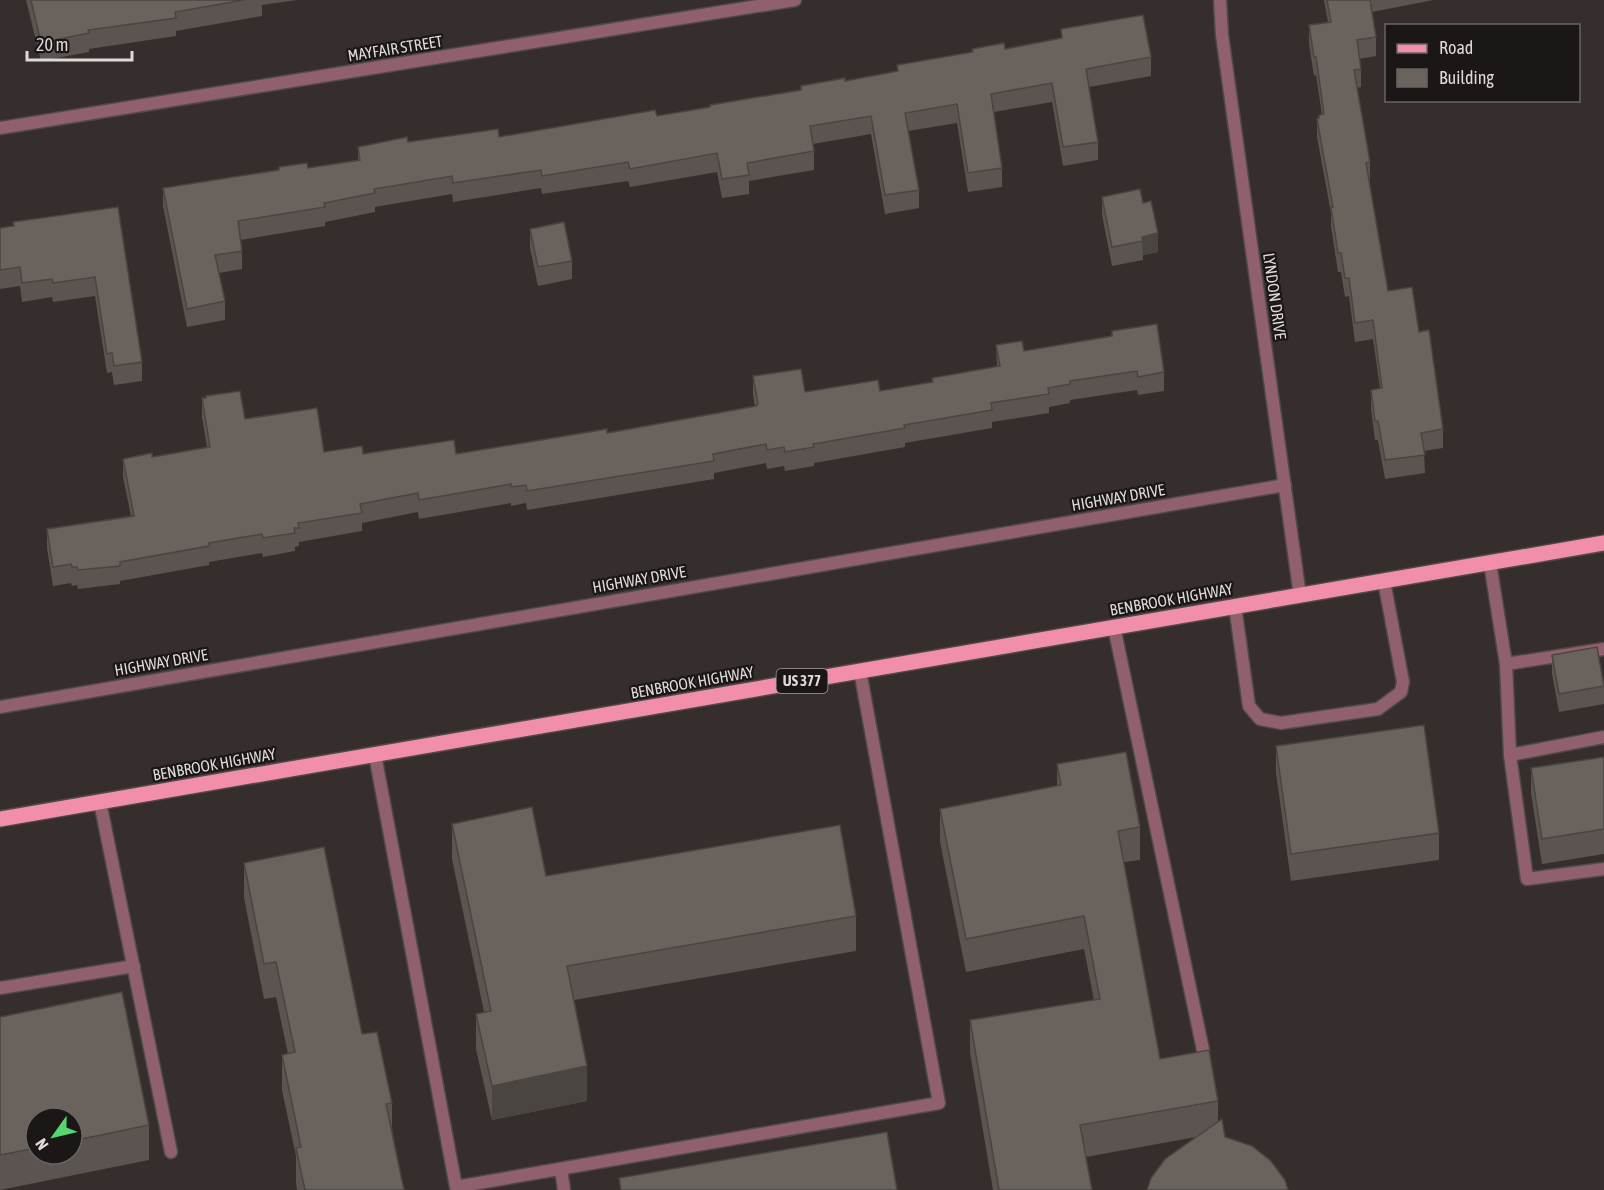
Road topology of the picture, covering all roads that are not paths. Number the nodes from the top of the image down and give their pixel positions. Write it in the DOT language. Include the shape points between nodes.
graph roads {
  1 [pos="795,0"];
  2 [pos="1220,0"];
  3 [pos="0,128"];
  4 [pos="1285,485"];
  5 [pos="1604,543"];
  6 [pos="1490,563"];
  7 [pos="1384,581"];
  8 [pos="1300,596"];
  9 [pos="1235,606"];
  10 [pos="1114,627"];
  11 [pos="1604,649"];
  12 [pos="1506,664"];
  13 [pos="860,671"];
  14 [pos="0,706"];
  15 [pos="1604,737"];
  16 [pos="375,755"];
  17 [pos="1510,755"];
  18 [pos="100,802"];
  19 [pos="0,819"];
  20 [pos="1604,869"];
  21 [pos="134,966"];
  22 [pos="0,988"];
  23 [pos="1203,1050"];
  24 [pos="171,1152"];
  25 [pos="561,1169"];
  26 [pos="456,1188"];
  27 [pos="564,1190"];
  1 -- 3 [label="street, MAYFAIR STREET"];
  2 -- 4 [label="street, LYNDON DRIVE" via="1221,35"];
  4 -- 8 [label="street, LYNDON DRIVE"];
  4 -- 14 [label="street, HIGHWAY DRIVE"];
  5 -- 6 [label="main road, BENBROOK HIGHWAY / US 377"];
  6 -- 7 [label="main road, BENBROOK HIGHWAY / US 377"];
  6 -- 12 [label="street"];
  7 -- 8 [label="main road, BENBROOK HIGHWAY / US 377"];
  7 -- 9 [label="street" via="1402,682 1401,692 1378,709 1281,723 1260,719 1249,706"];
  8 -- 9 [label="main road, BENBROOK HIGHWAY / US 377"];
  9 -- 10 [label="main road, BENBROOK HIGHWAY / US 377"];
  10 -- 13 [label="main road, BENBROOK HIGHWAY / US 377"];
  10 -- 23 [label="street"];
  11 -- 12 [label="street"];
  12 -- 17 [label="street"];
  13 -- 16 [label="main road, BENBROOK HIGHWAY / US 377"];
  13 -- 25 [label="street" via="939,1103"];
  15 -- 17 [label="street"];
  16 -- 18 [label="main road, BENBROOK HIGHWAY / US 377"];
  16 -- 26 [label="street"];
  17 -- 20 [label="street" via="1527,879"];
  18 -- 19 [label="main road, BENBROOK HIGHWAY / US 377"];
  18 -- 21 [label="street"];
  21 -- 22 [label="street"];
  21 -- 24 [label="street"];
  25 -- 26 [label="street"];
  25 -- 27 [label="street"];
}
